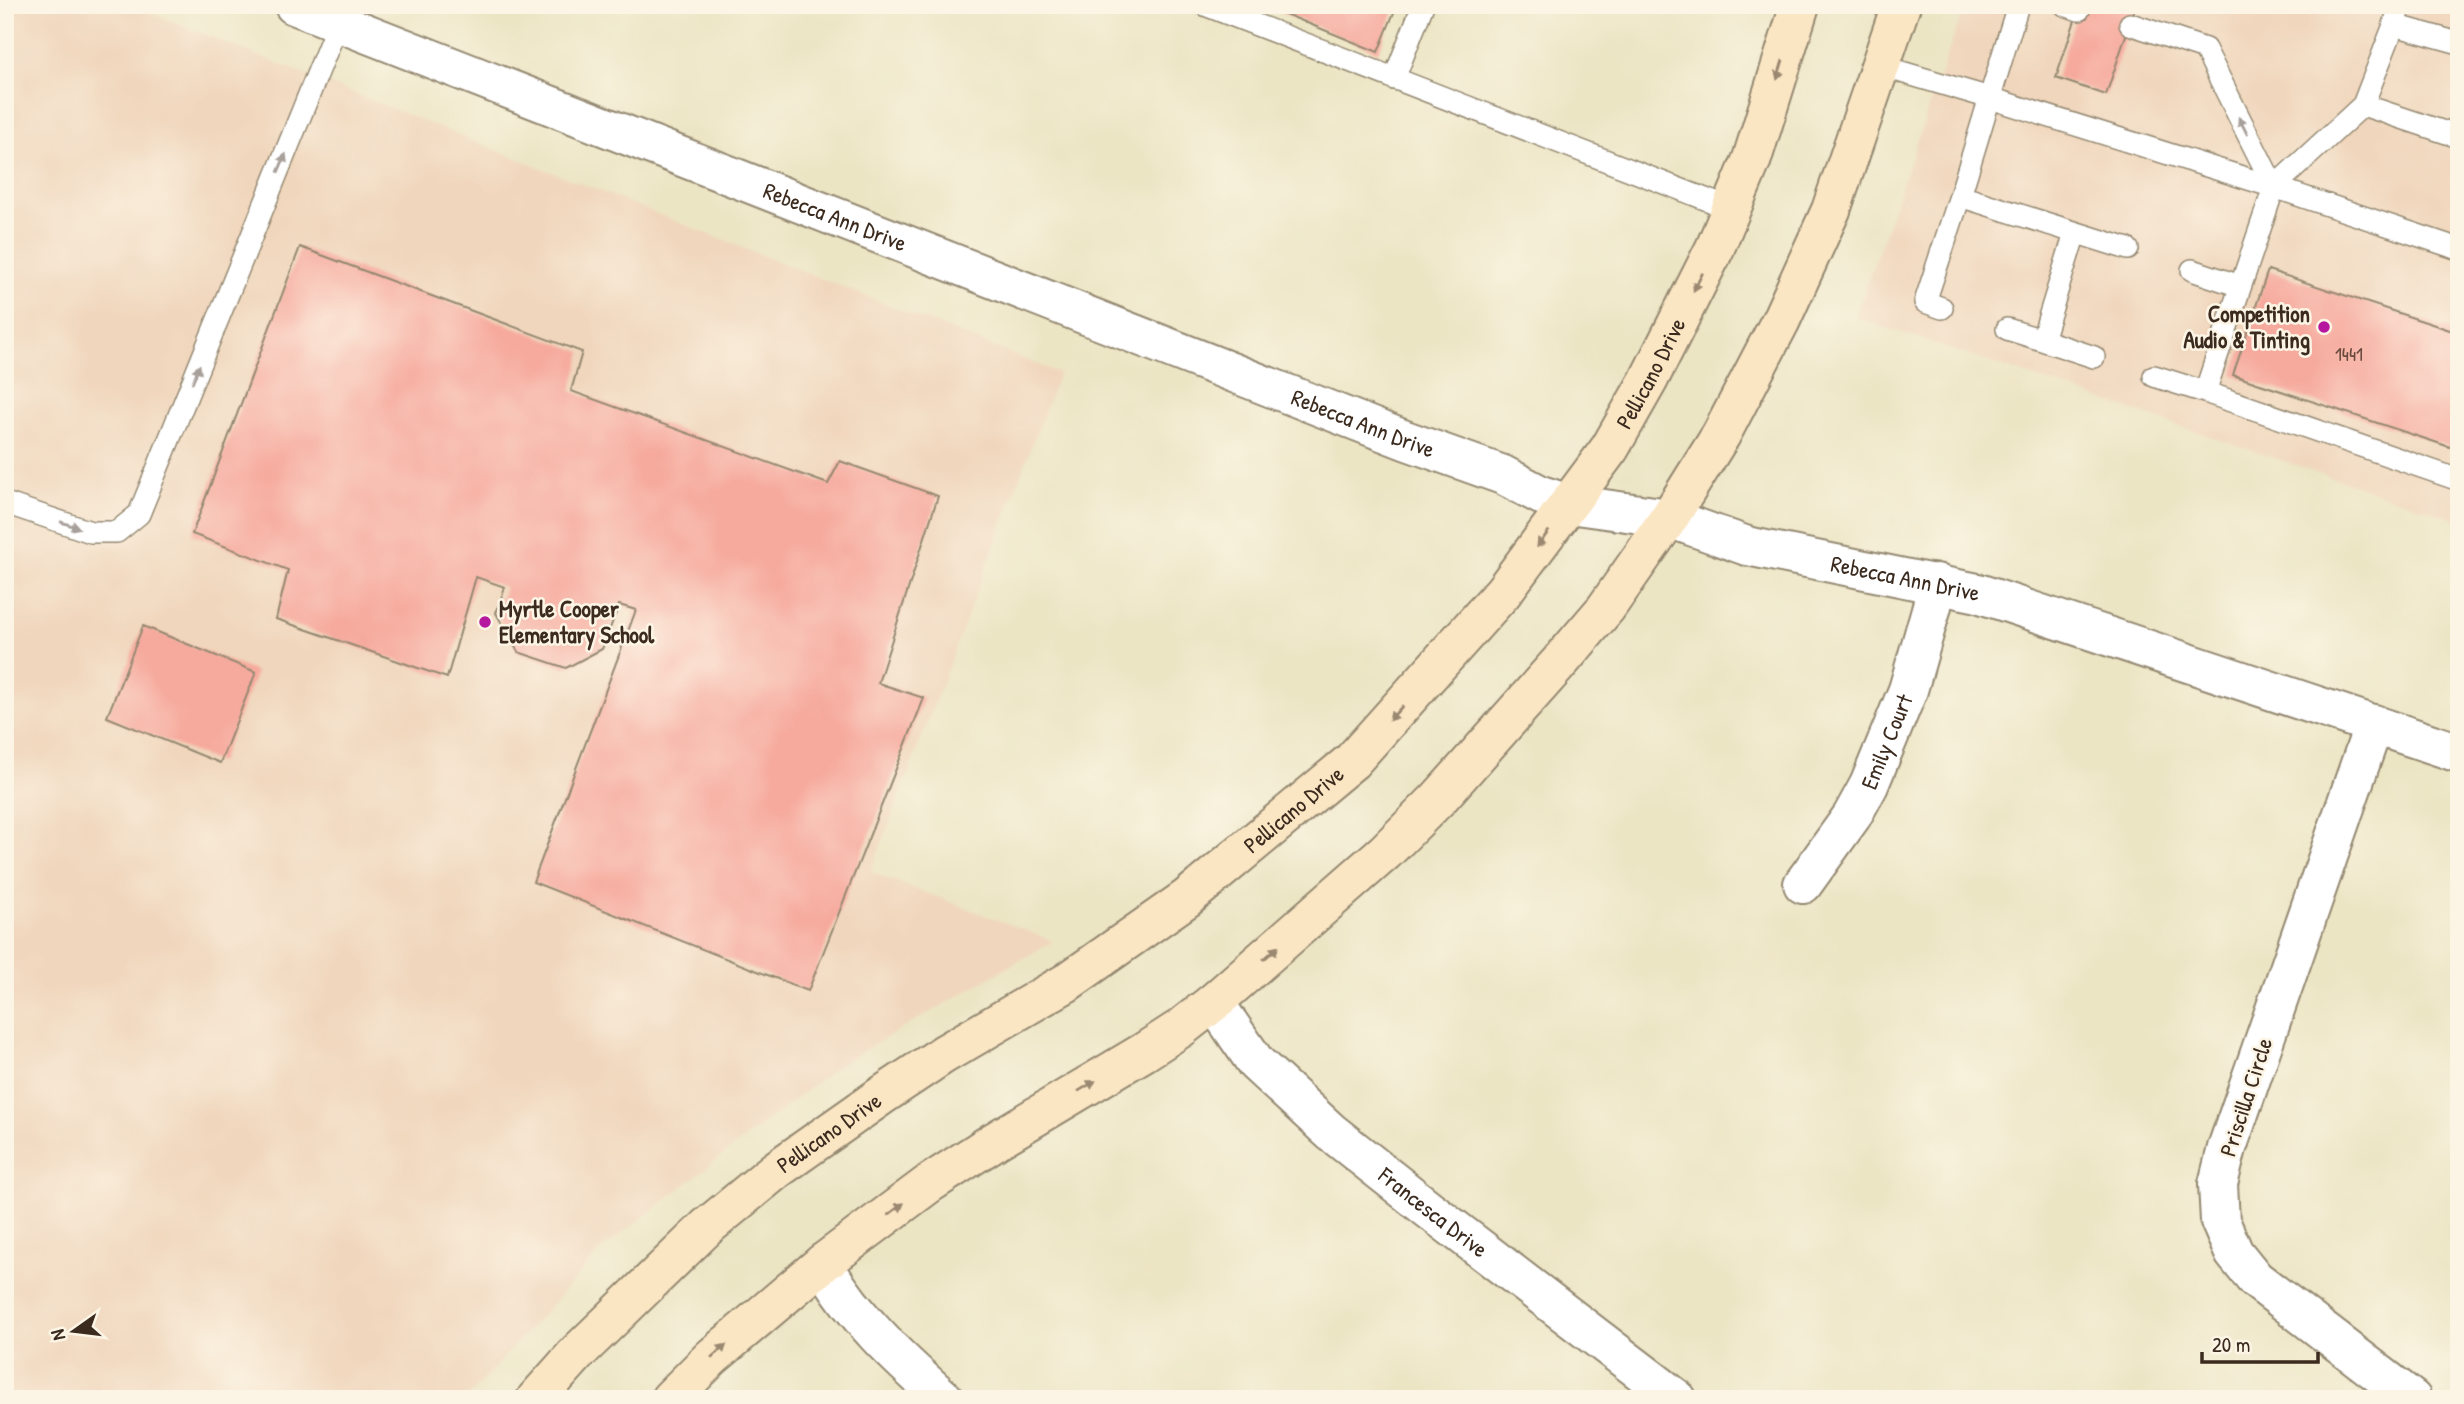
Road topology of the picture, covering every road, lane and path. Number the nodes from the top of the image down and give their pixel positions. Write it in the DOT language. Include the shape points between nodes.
graph roads {
  1 [pos="294,5"];
  2 [pos="1205,5"];
  3 [pos="1423,5"];
  4 [pos="1800,5"];
  5 [pos="1901,5"];
  6 [pos="2018,5"];
  7 [pos="2397,15"];
  8 [pos="338,23"];
  9 [pos="2130,24"];
  10 [pos="2459,43"];
  11 [pos="1881,66"];
  12 [pos="1394,79"];
  13 [pos="1990,98"];
  14 [pos="2363,105"];
  15 [pos="2459,137"];
  16 [pos="2274,187"];
  17 [pos="1960,196"];
  18 [pos="1731,209"];
  19 [pos="2075,233"];
  20 [pos="2128,249"];
  21 [pos="2459,249"];
  22 [pos="2192,270"];
  23 [pos="2240,286"];
  24 [pos="1942,308"];
  25 [pos="2007,329"];
  26 [pos="2042,340"];
  27 [pos="2094,357"];
  28 [pos="2154,376"];
  29 [pos="2205,393"];
  30 [pos="2459,480"];
  31 [pos="5,503"];
  32 [pos="1569,504"];
  33 [pos="1669,518"];
  34 [pos="1936,583"];
  35 [pos="2374,724"];
  36 [pos="2459,753"];
  37 [pos="1803,884"];
  38 [pos="1214,1002"];
  39 [pos="823,1263"];
  40 [pos="536,1399"];
  41 [pos="670,1399"];
  42 [pos="944,1399"];
  43 [pos="1676,1399"];
  44 [pos="2412,1399"];
  1 -- 8 [label="street, Rebecca Ann Drive"];
  2 -- 12 [label="lane"];
  3 -- 12 [label="lane"];
  4 -- 18 [label="main road, Pellicano Drive, one-way" via="1752,159"];
  5 -- 11 [label="main road"];
  6 -- 13 [label="lane"];
  7 -- 10 [label="lane"];
  7 -- 14 [label="lane"];
  31 -- 8 [label="lane, one-way" via="91,532 117,531 139,514"];
  8 -- 32 [label="street, Rebecca Ann Drive"];
  16 -- 9 [label="lane, one-way" via="2205,50"];
  11 -- 13 [label="lane"];
  11 -- 33 [label="main road" via="1831,211 1781,320 1721,435"];
  12 -- 18 [label="lane"];
  13 -- 16 [label="lane"];
  13 -- 17 [label="lane"];
  14 -- 15 [label="lane"];
  14 -- 16 [label="lane"];
  16 -- 21 [label="lane"];
  16 -- 23 [label="lane"];
  17 -- 19 [label="lane"];
  17 -- 24 [label="lane" via="1925,302"];
  18 -- 32 [label="main road, Pellicano Drive, one-way" via="1648,381 1610,447"];
  19 -- 20 [label="lane"];
  19 -- 26 [label="lane"];
  22 -- 23 [label="lane"];
  23 -- 29 [label="lane"];
  25 -- 26 [label="lane"];
  26 -- 27 [label="lane"];
  28 -- 29 [label="lane"];
  29 -- 30 [label="lane"];
  32 -- 33 [label="street, Rebecca Ann Drive"];
  32 -- 40 [label="main road, Pellicano Drive, one-way" via="1503,592 1352,761 1187,898 1066,983 944,1055 776,1170 707,1227"];
  33 -- 34 [label="street, Rebecca Ann Drive" via="1747,546"];
  38 -- 33 [label="main road, one-way" via="1329,903 1439,798 1606,608"];
  34 -- 35 [label="street, Rebecca Ann Drive"];
  34 -- 37 [label="street, Emily Court" via="1908,690 1869,785"];
  35 -- 36 [label="street, Rebecca Ann Drive"];
  35 -- 44 [label="street, Priscilla Circle" via="2227,1148 2218,1184 2220,1221 2234,1253 2255,1279"];
  39 -- 38 [label="main road, one-way" via="930,1184 1144,1052"];
  38 -- 43 [label="street, Francesca Drive" via="1256,1063 1331,1132"];
  41 -- 39 [label="main road, one-way"];
  39 -- 42 [label="street" via="835,1285 899,1359"];
}
